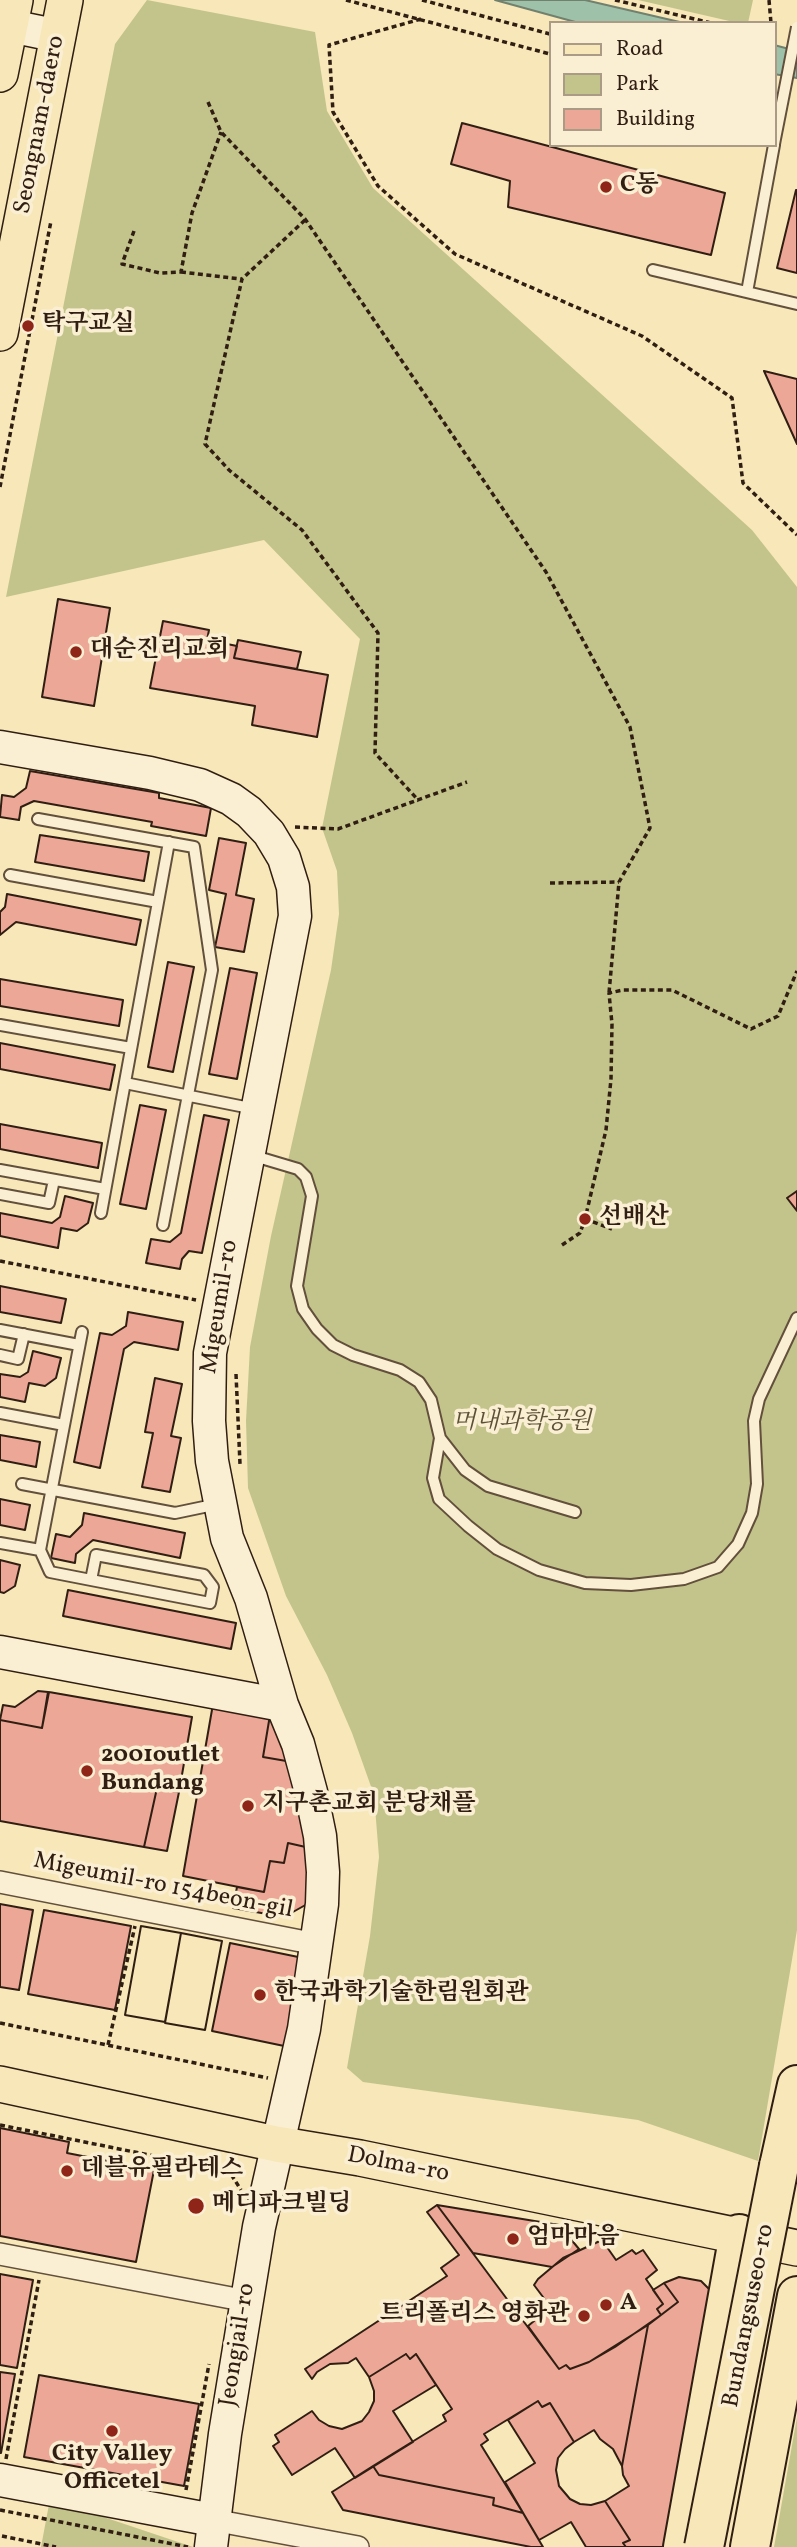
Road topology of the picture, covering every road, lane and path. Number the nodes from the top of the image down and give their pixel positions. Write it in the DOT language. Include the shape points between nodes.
graph roads {
  1 [pos="65,0"];
  2 [pos="346,0"];
  3 [pos="422,0"];
  4 [pos="615,0"];
  5 [pos="769,0"];
  6 [pos="8,16"];
  7 [pos="421,19"];
  8 [pos="703,21"];
  9 [pos="771,21"];
  10 [pos="797,27"];
  11 [pos="548,33"];
  12 [pos="59,36"];
  13 [pos="548,53"];
  14 [pos="0,74"];
  15 [pos="208,102"];
  16 [pos="220,132"];
  17 [pos="776,137"];
  18 [pos="774,147"];
  19 [pos="52,215"];
  20 [pos="305,219"];
  21 [pos="134,231"];
  22 [pos="653,270"];
  23 [pos="181,272"];
  24 [pos="242,279"];
  25 [pos="747,292"];
  26 [pos="797,304"];
  27 [pos="0,333"];
  28 [pos="0,487"];
  29 [pos="797,535"];
  30 [pos="0,747"];
  31 [pos="467,782"];
  32 [pos="419,800"];
  33 [pos="38,819"];
  34 [pos="284,826"];
  35 [pos="169,842"];
  36 [pos="10,875"];
  37 [pos="619,881"];
  38 [pos="550,883"];
  39 [pos="158,902"];
  40 [pos="797,971"];
  41 [pos="609,993"];
  42 [pos="0,1025"];
  43 [pos="131,1048"];
  44 [pos="125,1083"];
  45 [pos="189,1094"];
  46 [pos="257,1109"];
  47 [pos="248,1154"];
  48 [pos="0,1170"];
  49 [pos="54,1180"];
  50 [pos="106,1189"];
  51 [pos="0,1194"];
  52 [pos="101,1213"];
  53 [pos="586,1219"];
  54 [pos="163,1225"];
  55 [pos="612,1229"];
  56 [pos="562,1245"];
  57 [pos="0,1261"];
  58 [pos="209,1302"];
  59 [pos="797,1318"];
  60 [pos="0,1330"];
  61 [pos="82,1332"];
  62 [pos="24,1335"];
  63 [pos="79,1345"];
  64 [pos="0,1355"];
  65 [pos="0,1413"];
  66 [pos="64,1425"];
  67 [pos="440,1438"];
  68 [pos="22,1485"];
  69 [pos="51,1490"];
  70 [pos="220,1504"];
  71 [pos="575,1512"];
  72 [pos="0,1543"];
  73 [pos="40,1550"];
  74 [pos="92,1580"];
  75 [pos="0,1652"];
  76 [pos="282,1705"];
  77 [pos="0,1882"];
  78 [pos="136,1917"];
  79 [pos="316,1944"];
  80 [pos="0,2022"];
  81 [pos="108,2045"];
  82 [pos="271,2079"];
  83 [pos="0,2084"];
  84 [pos="797,2085"];
  85 [pos="0,2125"];
  86 [pos="276,2144"];
  87 [pos="788,2177"];
  88 [pos="243,2192"];
  89 [pos="739,2234"];
  90 [pos="797,2248"];
  91 [pos="0,2254"];
  92 [pos="40,2275"];
  93 [pos="797,2296"];
  94 [pos="247,2301"];
  95 [pos="209,2362"];
  96 [pos="3,2470"];
  97 [pos="185,2494"];
  98 [pos="0,2510"];
  99 [pos="212,2533"];
  100 [pos="2,2536"];
  101 [pos="56,2547"];
  102 [pos="190,2547"];
  103 [pos="358,2547"];
  104 [pos="683,2547"];
  105 [pos="704,2547"];
  106 [pos="728,2547"];
  107 [pos="750,2547"];
  1 -- 12 [label="main road, Seongnam-daero"];
  2 -- 7 [label="path"];
  3 -- 11 [label="path"];
  4 -- 8 [label="path"];
  5 -- 9 [label="path"];
  6 -- 12 [label="street"];
  6 -- 14 [label="main road, Seongnam-daero"];
  7 -- 13 [label="path"];
  7 -- 29 [label="path" via="329,45 333,112 378,186 454,254 642,336 732,398 743,483"];
  10 -- 17 [label="lane, bridge"];
  12 -- 27 [label="main road, Seongnam-daero"];
  15 -- 16 [label="path"];
  16 -- 20 [label="path"];
  16 -- 23 [label="path" via="192,213"];
  18 -- 25 [label="lane"];
  19 -- 28 [label="path"];
  20 -- 24 [label="path"];
  20 -- 37 [label="path" via="546,572 630,727 650,828"];
  21 -- 23 [label="path" via="122,264 160,273"];
  22 -- 25 [label="lane"];
  23 -- 24 [label="path"];
  24 -- 32 [label="path" via="205,444 229,470 302,530 377,633 375,753"];
  25 -- 26 [label="lane"];
  30 -- 46 [label="street, Migeumil-ro" via="200,785 231,799 269,833 293,887 295,916"];
  31 -- 32 [label="path"];
  32 -- 34 [label="path" via="338,829"];
  33 -- 35 [label="lane"];
  35 -- 39 [label="lane"];
  35 -- 45 [label="lane" via="194,847 212,970"];
  36 -- 39 [label="lane"];
  37 -- 38 [label="path"];
  37 -- 41 [label="path"];
  39 -- 43 [label="lane"];
  40 -- 41 [label="path" via="778,1016 751,1029 672,990"];
  41 -- 53 [label="path" via="611,1079 606,1130"];
  42 -- 43 [label="lane"];
  43 -- 44 [label="lane"];
  44 -- 45 [label="lane"];
  44 -- 50 [label="lane"];
  45 -- 46 [label="lane"];
  45 -- 54 [label="lane"];
  46 -- 47 [label="street, Migeumil-ro"];
  47 -- 67 [label="lane" via="298,1169 306,1177 312,1196 297,1286 303,1309 333,1345 400,1370 419,1382 431,1400"];
  47 -- 70 [label="street, Migeumil-ro" via="210,1353 208,1421"];
  48 -- 49 [label="lane"];
  49 -- 50 [label="lane"];
  49 -- 51 [label="lane" via="49,1203"];
  50 -- 52 [label="lane"];
  53 -- 55 [label="path"];
  53 -- 56 [label="path" via="580,1233"];
  57 -- 58 [label="path"];
  59 -- 67 [label="lane" via="754,1421 757,1484 752,1513 738,1544 718,1567 684,1579 631,1585 585,1583 539,1570 497,1549 439,1499 433,1478"];
  60 -- 62 [label="lane"];
  61 -- 63 [label="lane"];
  62 -- 63 [label="lane"];
  62 -- 64 [label="lane" via="19,1359"];
  63 -- 66 [label="lane"];
  65 -- 66 [label="lane"];
  66 -- 69 [label="lane"];
  67 -- 71 [label="lane" via="465,1470 488,1486"];
  68 -- 69 [label="lane"];
  69 -- 70 [label="lane" via="174,1513"];
  69 -- 73 [label="lane"];
  70 -- 76 [label="street, Migeumil-ro"];
  72 -- 73 [label="lane"];
  73 -- 74 [label="lane" via="50,1572"];
  74 -- 74 [label="lane" via="210,1603 213,1587 204,1575 96,1555"];
  75 -- 76 [label="street"];
  76 -- 79 [label="street, Migeumil-ro" via="298,1744 320,1836 323,1889"];
  77 -- 79 [label="street, Migeumil-ro 154beon-gil"];
  78 -- 81 [label="path"];
  79 -- 86 [label="street, Migeumil-ro" via="304,2029"];
  80 -- 81 [label="path"];
  81 -- 82 [label="path"];
  83 -- 86 [label="main road, Dolma-ro"];
  84 -- 87 [label="highway, Bundangsuseo-ro"];
  85 -- 88 [label="path" via="229,2171"];
  86 -- 89 [label="main road, Dolma-ro"];
  86 -- 94 [label="street, Jeongjail-ro"];
  87 -- 105 [label="highway, Bundangsuseo-ro, bridge"];
  87 -- 106 [label="highway, Bundangsuseo-ro"];
  89 -- 90 [label="main road, Dolma-ro"];
  89 -- 104 [label="highway"];
  91 -- 94 [label="street"];
  92 -- 96 [label="path"];
  93 -- 107 [label="highway"];
  94 -- 99 [label="street, Jeongjail-ro"];
  95 -- 97 [label="path"];
  96 -- 99 [label="street"];
  98 -- 102 [label="path"];
  99 -- 103 [label="street"];
  100 -- 101 [label="path"];
}
